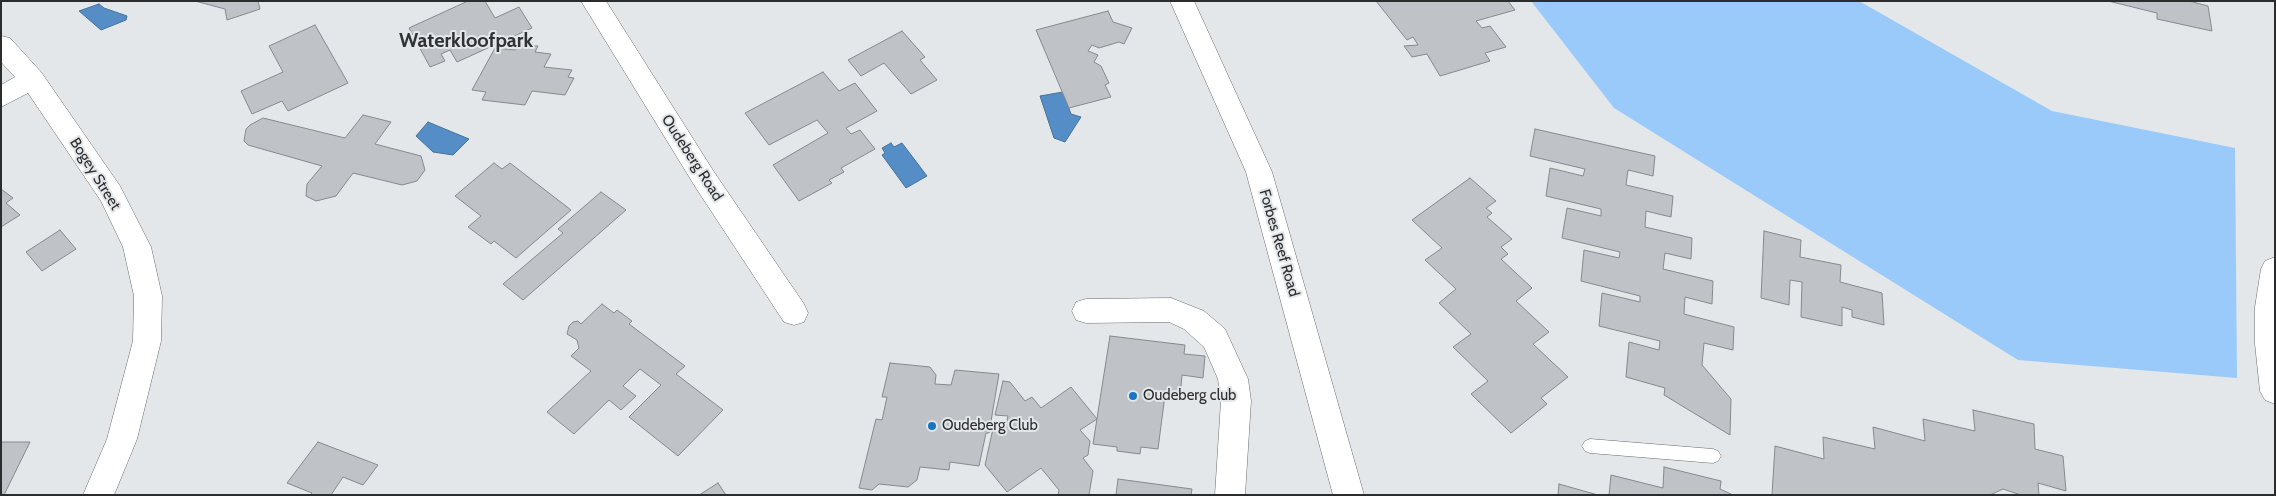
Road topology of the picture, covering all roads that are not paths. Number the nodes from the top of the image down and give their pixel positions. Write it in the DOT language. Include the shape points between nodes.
graph roads {
  1 [pos="592,1"];
  2 [pos="1182,1"];
  3 [pos="1,45"];
  4 [pos="32,79"];
  5 [pos="1,97"];
  6 [pos="2275,269"];
  7 [pos="2272,307"];
  8 [pos="1086,311"];
  9 [pos="794,312"];
  10 [pos="2275,391"];
  11 [pos="1590,446"];
  12 [pos="1713,456"];
  13 [pos="98,495"];
  14 [pos="1230,495"];
  15 [pos="1349,495"];
  1 -- 9 [label="street, Oudeberg Road" via="705,180"];
  2 -- 15 [label="street, Forbes Reef Road" via="1259,172"];
  3 -- 4 [label="street, Bogey Street"];
  4 -- 5 [label="street"];
  4 -- 13 [label="street, Bogey Street" via="111,194 137,247 148,296 144,350 122,439"];
  6 -- 7 [label="street"];
  7 -- 10 [label="street" via="2271,370"];
  8 -- 14 [label="street" via="1171,310 1194,320 1215,338 1233,379 1236,401"];
  11 -- 12 [label="lane"];
}
